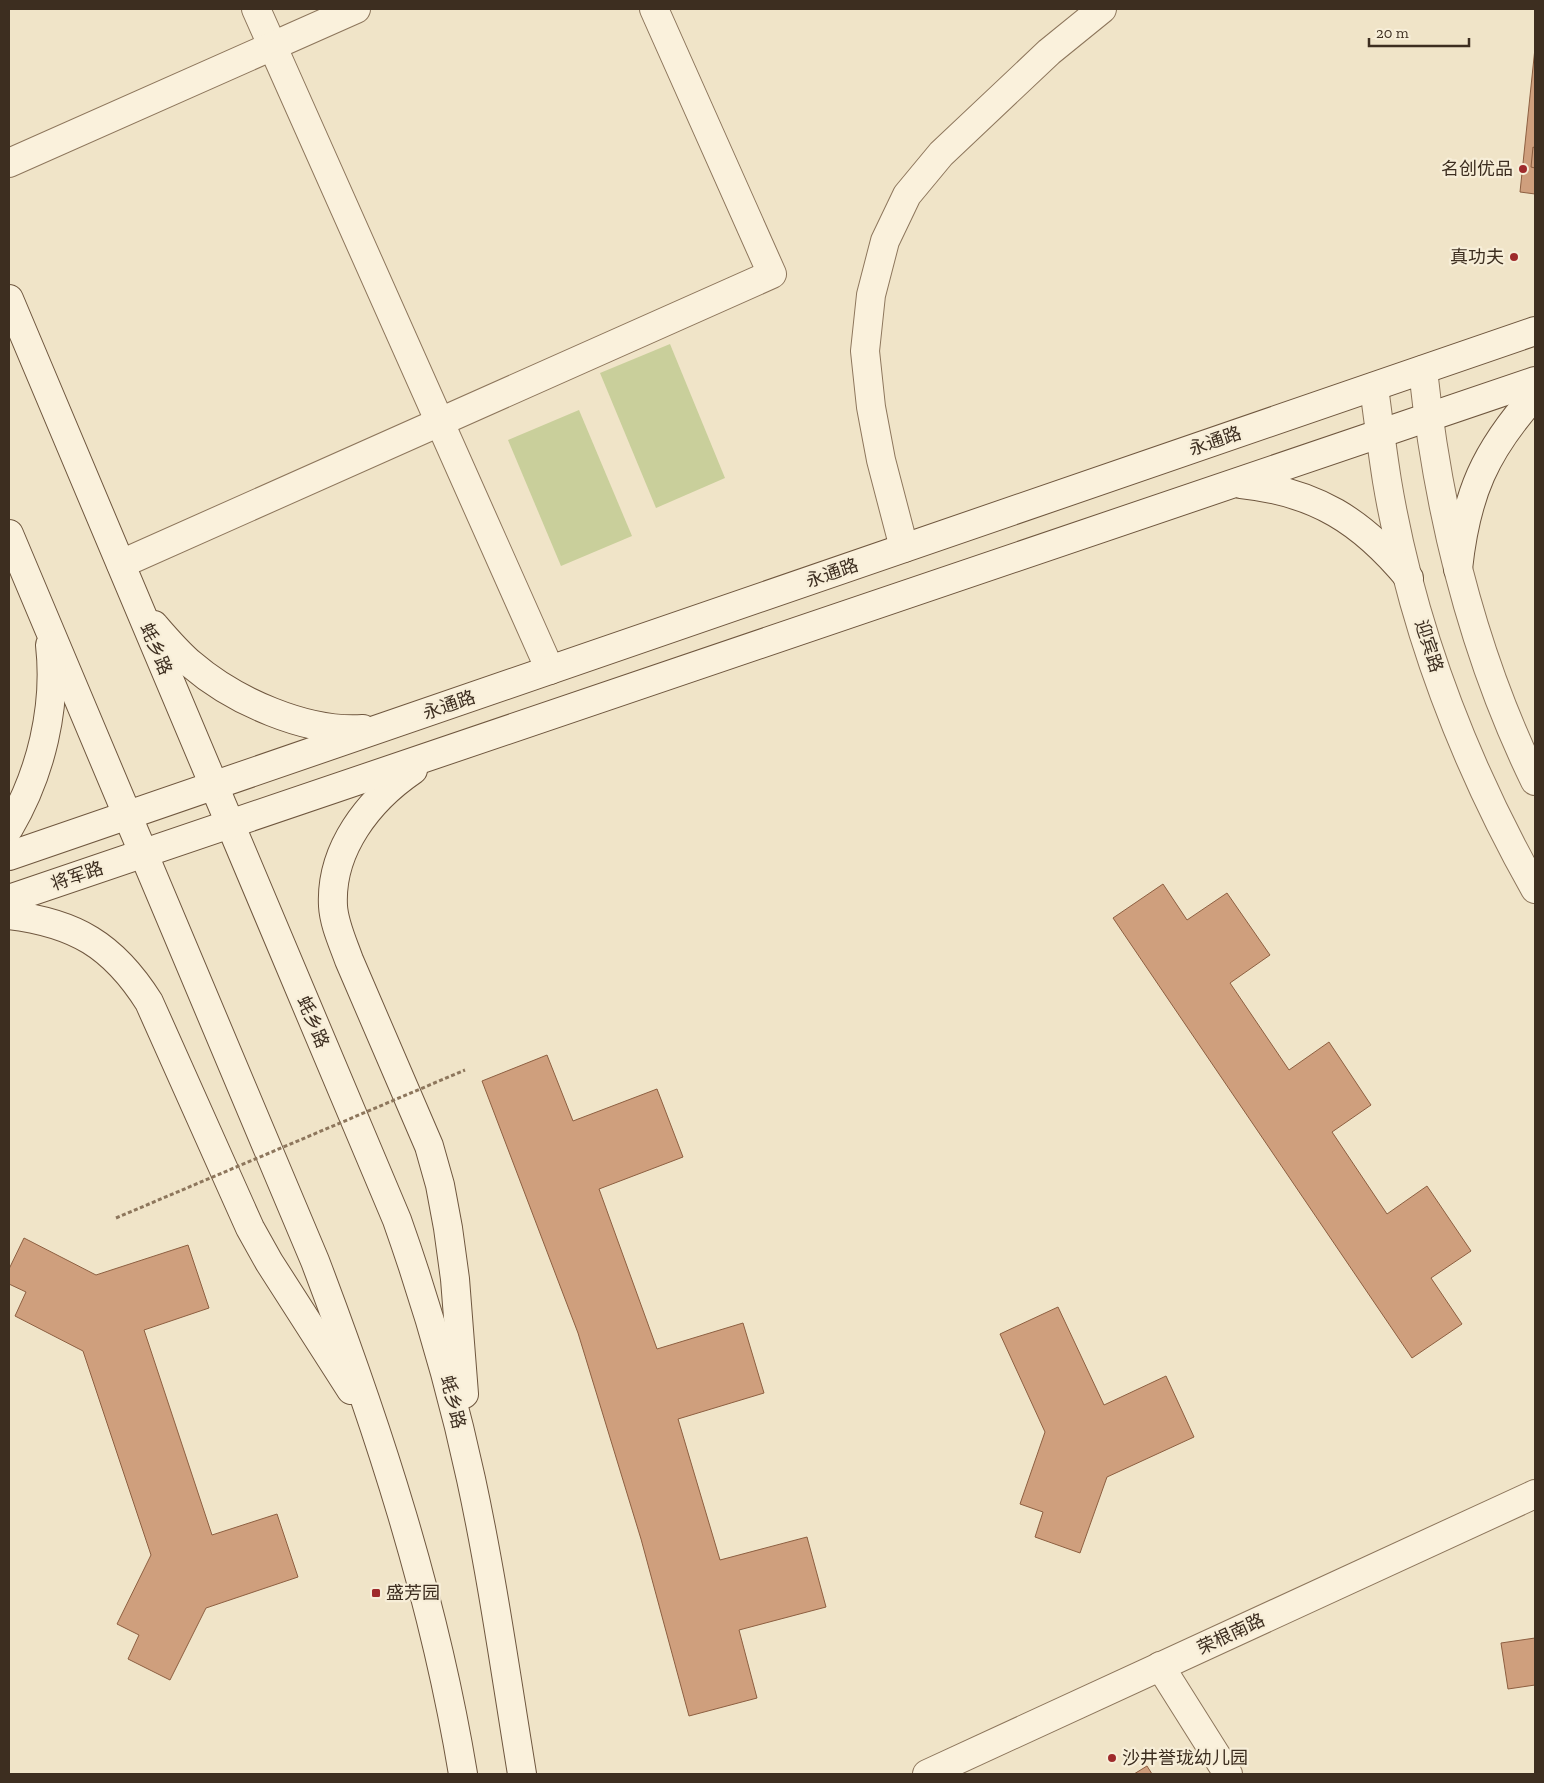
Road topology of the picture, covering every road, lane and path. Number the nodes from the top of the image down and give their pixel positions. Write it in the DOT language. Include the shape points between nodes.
graph roads {
  1 [pos="256,9"];
  2 [pos="356,9"];
  3 [pos="654,9"];
  4 [pos="1102,9"];
  5 [pos="273,46"];
  6 [pos="9,163"];
  7 [pos="9,300"];
  8 [pos="1535,331"];
  9 [pos="1423,370"];
  10 [pos="1535,381"];
  11 [pos="1374,387"];
  12 [pos="1535,395"];
  13 [pos="1428,418"];
  14 [pos="440,422"];
  15 [pos="1380,434"];
  16 [pos="1234,484"];
  17 [pos="9,534"];
  18 [pos="904,548"];
  19 [pos="120,564"];
  20 [pos="1458,568"];
  21 [pos="1409,578"];
  22 [pos="136,600"];
  23 [pos="44,617"];
  24 [pos="550,670"];
  25 [pos="390,726"];
  26 [pos="442,752"];
  27 [pos="1535,781"];
  28 [pos="214,786"];
  29 [pos="128,816"];
  30 [pos="230,824"];
  31 [pos="9,828"];
  32 [pos="145,853"];
  33 [pos="9,856"];
  34 [pos="1535,888"];
  35 [pos="9,899"];
  36 [pos="9,915"];
  37 [pos="465,1070"];
  38 [pos="116,1218"];
  39 [pos="381,1444"];
  40 [pos="471,1480"];
  41 [pos="1535,1494"];
  42 [pos="1160,1666"];
  43 [pos="968,1765"];
  44 [pos="462,1774"];
  45 [pos="522,1774"];
  46 [pos="927,1774"];
  47 [pos="1228,1774"];
  1 -- 5 [label="street"];
  2 -- 5 [label="street"];
  3 -- 14 [label="street" via="772,274"];
  4 -- 18 [label="street" via="1049,52 941,154 907,195 885,241 871,295 865,350 881,460"];
  5 -- 6 [label="street"];
  5 -- 14 [label="street"];
  7 -- 19 [label="street, 蚝乡路"];
  8 -- 9 [label="street, 永通路"];
  9 -- 11 [label="street, 永通路"];
  9 -- 13 [label="street"];
  10 -- 13 [label="street"];
  11 -- 15 [label="street, 迎宾路"];
  11 -- 18 [label="street, 永通路"];
  12 -- 20 [label="street" via="1514,418 1480,474 1469,504"];
  13 -- 15 [label="street"];
  13 -- 20 [label="street" via="1436,474"];
  14 -- 19 [label="street"];
  14 -- 24 [label="street"];
  15 -- 16 [label="street"];
  15 -- 21 [label="street, 迎宾路" via="1387,482"];
  16 -- 21 [label="street" via="1263,487 1319,504 1369,535"];
  16 -- 26 [label="street"];
  17 -- 23 [label="street"];
  18 -- 24 [label="street, 永通路"];
  19 -- 22 [label="street, 蚝乡路"];
  20 -- 27 [label="street" via="1496,690"];
  21 -- 34 [label="street, 迎宾路" via="1450,708 1480,780"];
  22 -- 25 [label="street" via="172,646 191,664 238,695 313,725 339,730"];
  22 -- 28 [label="street, 蚝乡路"];
  23 -- 29 [label="street"];
  23 -- 31 [label="street" via="52,664 48,718 36,769"];
  24 -- 25 [label="street, 永通路"];
  25 -- 28 [label="street, 永通路"];
  26 -- 30 [label="street"];
  26 -- 40 [label="street" via="399,779 365,814 350,836 341,858 333,906 349,960 429,1146 440,1185 455,1279"];
  28 -- 29 [label="street, 永通路"];
  28 -- 30 [label="street, 蚝乡路"];
  29 -- 32 [label="street"];
  29 -- 33 [label="street"];
  30 -- 32 [label="street"];
  30 -- 40 [label="street, 蚝乡路" via="396,1220 438,1344"];
  32 -- 35 [label="street, 将军路"];
  32 -- 39 [label="street" via="315,1261"];
  36 -- 39 [label="street" via="40,921 86,937 104,949 135,979 150,1002 250,1228 268,1262 345,1379"];
  37 -- 38 [label="path, bridge"];
  39 -- 44 [label="street" via="436,1644"];
  40 -- 45 [label="street, 蚝乡路"];
  41 -- 42 [label="street, 荣根南路"];
  42 -- 43 [label="street, 荣根南路"];
  42 -- 47 [label="street"];
  43 -- 46 [label="street, 荣根南路"];
}
